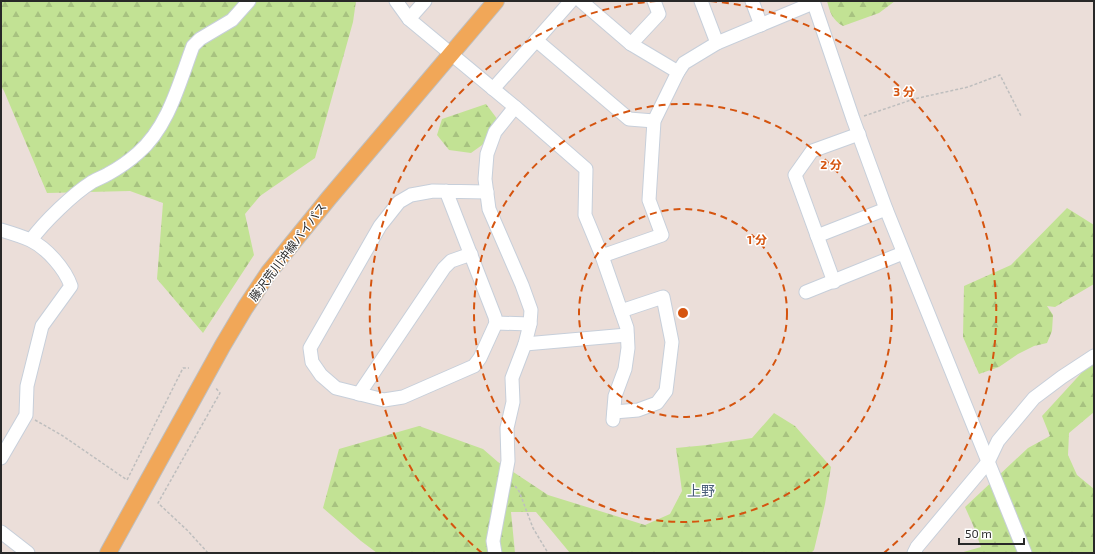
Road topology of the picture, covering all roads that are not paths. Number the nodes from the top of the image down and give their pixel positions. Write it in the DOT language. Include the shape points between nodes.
graph roads {
  1 [pos="249,1"];
  2 [pos="396,1"];
  3 [pos="425,1"];
  4 [pos="496,1"];
  5 [pos="572,1"];
  6 [pos="581,1"];
  7 [pos="654,1"];
  8 [pos="701,1"];
  9 [pos="752,1"];
  10 [pos="813,2"];
  11 [pos="409,19"];
  12 [pos="761,25"];
  13 [pos="536,40"];
  14 [pos="717,43"];
  15 [pos="631,44"];
  16 [pos="451,54"];
  17 [pos="678,72"];
  18 [pos="493,89"];
  19 [pos="514,107"];
  20 [pos="654,121"];
  21 [pos="858,134"];
  22 [pos="446,191"];
  23 [pos="487,192"];
  24 [pos="886,209"];
  25 [pos="1,230"];
  26 [pos="817,236"];
  27 [pos="31,240"];
  28 [pos="903,253"];
  29 [pos="471,254"];
  30 [pos="602,256"];
  31 [pos="834,282"];
  32 [pos="806,292"];
  33 [pos="621,311"];
  34 [pos="496,323"];
  35 [pos="530,324"];
  36 [pos="627,335"];
  37 [pos="525,344"];
  38 [pos="1094,356"];
  39 [pos="359,394"];
  40 [pos="1,458"];
  41 [pos="988,462"];
  42 [pos="1,532"];
  43 [pos="28,553"];
  44 [pos="108,553"];
  45 [pos="494,553"];
  46 [pos="914,553"];
  47 [pos="1025,553"];
  1 -- 27 [label="street" via="232,20 193,46 165,119 156,134 124,165 80,190"];
  2 -- 11 [label="street"];
  3 -- 11 [label="street"];
  4 -- 16 [label="main road, 藤沢荒川沖線バイパス"];
  5 -- 13 [label="street"];
  6 -- 15 [label="street"];
  7 -- 15 [label="street" via="660,14"];
  8 -- 14 [label="street"];
  9 -- 12 [label="street"];
  10 -- 12 [label="street"];
  10 -- 21 [label="street"];
  11 -- 16 [label="street"];
  12 -- 14 [label="street"];
  13 -- 18 [label="street"];
  13 -- 20 [label="street" via="629,119"];
  14 -- 17 [label="street" via="684,63"];
  15 -- 17 [label="street"];
  16 -- 18 [label="street"];
  16 -- 44 [label="main road, 藤沢荒川沖線バイパス" via="269,272 223,345"];
  17 -- 20 [label="street"];
  18 -- 19 [label="street"];
  19 -- 23 [label="street" via="495,132 487,154"];
  19 -- 30 [label="street" via="586,169 585,215"];
  20 -- 30 [label="street" via="650,200 662,235"];
  21 -- 24 [label="street"];
  21 -- 26 [label="street" via="812,151 795,175"];
  22 -- 23 [label="street"];
  22 -- 29 [label="street"];
  22 -- 39 [label="street" via="433,190 411,195 399,202 380,226 310,348 312,362 322,375 336,388"];
  23 -- 35 [label="street" via="489,209 531,310"];
  24 -- 26 [label="street"];
  24 -- 28 [label="street"];
  25 -- 27 [label="street"];
  26 -- 31 [label="street"];
  27 -- 40 [label="street" via="57,262 71,286 42,326 27,386 26,415"];
  28 -- 31 [label="street"];
  28 -- 41 [label="street"];
  29 -- 34 [label="street"];
  29 -- 39 [label="street" via="451,261 444,268"];
  30 -- 33 [label="street"];
  31 -- 32 [label="street"];
  33 -- 36 [label="street"];
  33 -- 36 [label="street" via="663,297 672,342 666,391 657,403 613,416 615,396 625,369"];
  34 -- 35 [label="street"];
  34 -- 39 [label="street" via="474,366 403,397 384,400"];
  35 -- 37 [label="street"];
  36 -- 37 [label="street"];
  37 -- 45 [label="street" via="512,378 513,402 507,428 508,461 492,541"];
  38 -- 41 [label="street" via="1034,398 998,441"];
  41 -- 46 [label="street"];
  41 -- 47 [label="street"];
  42 -- 43 [label="street"];
}
